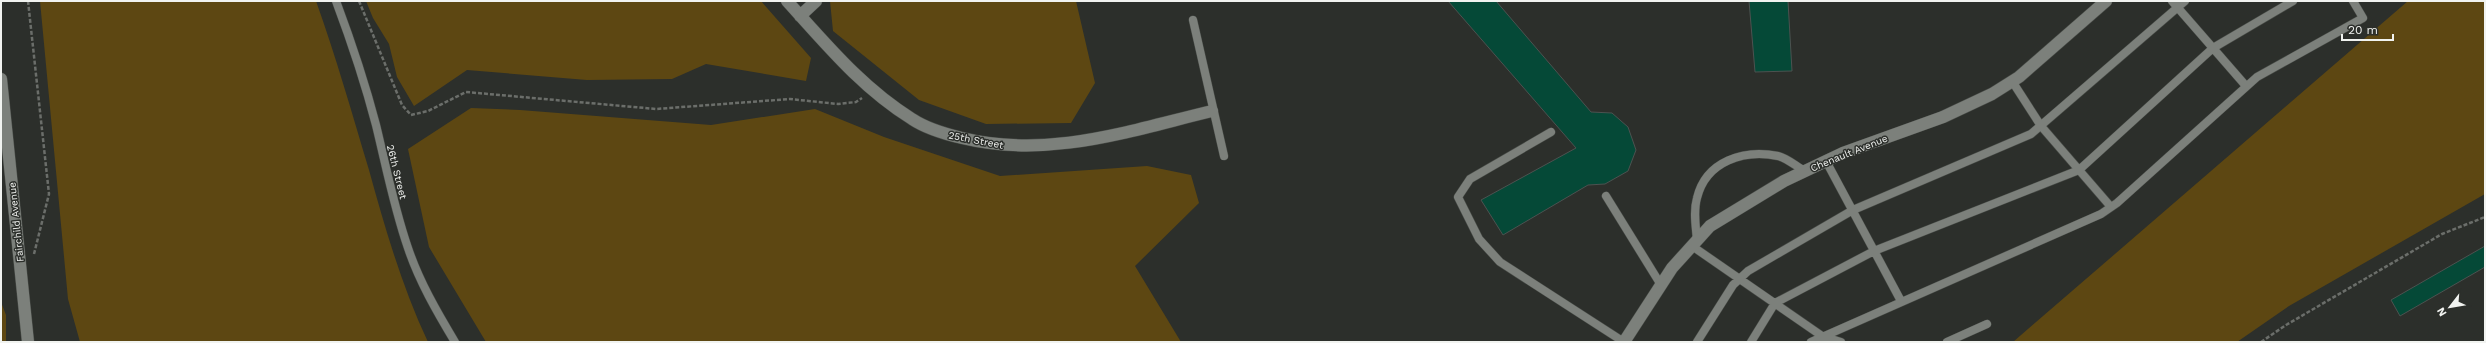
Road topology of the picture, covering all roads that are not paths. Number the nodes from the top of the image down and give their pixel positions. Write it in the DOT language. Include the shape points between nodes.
graph roads {
  1 [pos="336,1"];
  2 [pos="786,1"];
  3 [pos="816,1"];
  4 [pos="2106,1"];
  5 [pos="2172,1"];
  6 [pos="2185,1"];
  7 [pos="2293,1"];
  8 [pos="2353,1"];
  9 [pos="2178,7"];
  10 [pos="800,16"];
  11 [pos="1192,20"];
  12 [pos="2213,48"];
  13 [pos="1,79"];
  14 [pos="2012,81"];
  15 [pos="2246,86"];
  16 [pos="1212,111"];
  17 [pos="2041,126"];
  18 [pos="1551,132"];
  19 [pos="1224,156"];
  20 [pos="1826,161"];
  21 [pos="2078,170"];
  22 [pos="1805,171"];
  23 [pos="1606,196"];
  24 [pos="2111,207"];
  25 [pos="1853,210"];
  26 [pos="1694,244"];
  27 [pos="1874,251"];
  28 [pos="1740,279"];
  29 [pos="1661,284"];
  30 [pos="1901,301"];
  31 [pos="1775,303"];
  32 [pos="1986,324"];
  33 [pos="1822,336"];
  34 [pos="28,342"];
  35 [pos="455,342"];
  36 [pos="1624,342"];
  37 [pos="1697,342"];
  38 [pos="1751,342"];
  39 [pos="1811,342"];
  40 [pos="1841,342"];
  41 [pos="1947,342"];
  1 -- 35 [label="lane, 26th Street" via="351,40 408,249 435,310"];
  2 -- 10 [label="street, 25th Street"];
  3 -- 10 [label="street"];
  4 -- 14 [label="street, Chenault Avenue"];
  5 -- 9 [label="lane"];
  6 -- 9 [label="lane"];
  7 -- 12 [label="lane"];
  8 -- 15 [label="lane" via="2364,18 2256,77"];
  9 -- 12 [label="lane"];
  9 -- 17 [label="lane"];
  10 -- 16 [label="street, 25th Street" via="848,69 872,90 912,120 945,134 1010,147 1078,143"];
  11 -- 16 [label="lane"];
  12 -- 15 [label="lane"];
  12 -- 21 [label="lane"];
  13 -- 34 [label="street, Fairchild Avenue"];
  14 -- 17 [label="lane"];
  14 -- 20 [label="street, Chenault Avenue" via="1992,94 1943,117"];
  15 -- 24 [label="lane"];
  16 -- 19 [label="lane"];
  17 -- 21 [label="lane"];
  17 -- 25 [label="lane" via="2031,134"];
  18 -- 36 [label="lane" via="1470,179 1458,197 1480,238 1500,262"];
  20 -- 22 [label="street, Chenault Avenue"];
  20 -- 25 [label="lane"];
  21 -- 24 [label="lane"];
  21 -- 27 [label="lane"];
  22 -- 26 [label="street, Chenault Avenue" via="1710,226"];
  22 -- 26 [label="lane" via="1779,156 1752,154 1732,157 1709,171 1697,197"];
  23 -- 29 [label="lane"];
  24 -- 30 [label="lane" via="2101,214"];
  25 -- 27 [label="lane"];
  25 -- 28 [label="lane" via="1748,271"];
  26 -- 28 [label="lane"];
  26 -- 29 [label="street, Chenault Avenue"];
  27 -- 30 [label="lane"];
  27 -- 31 [label="lane"];
  28 -- 31 [label="lane"];
  28 -- 37 [label="lane" via="1733,285"];
  29 -- 36 [label="street, Chenault Avenue"];
  30 -- 33 [label="lane"];
  31 -- 33 [label="lane"];
  31 -- 38 [label="lane"];
  32 -- 41 [label="lane"];
  33 -- 39 [label="lane"];
  33 -- 40 [label="lane"];
}
